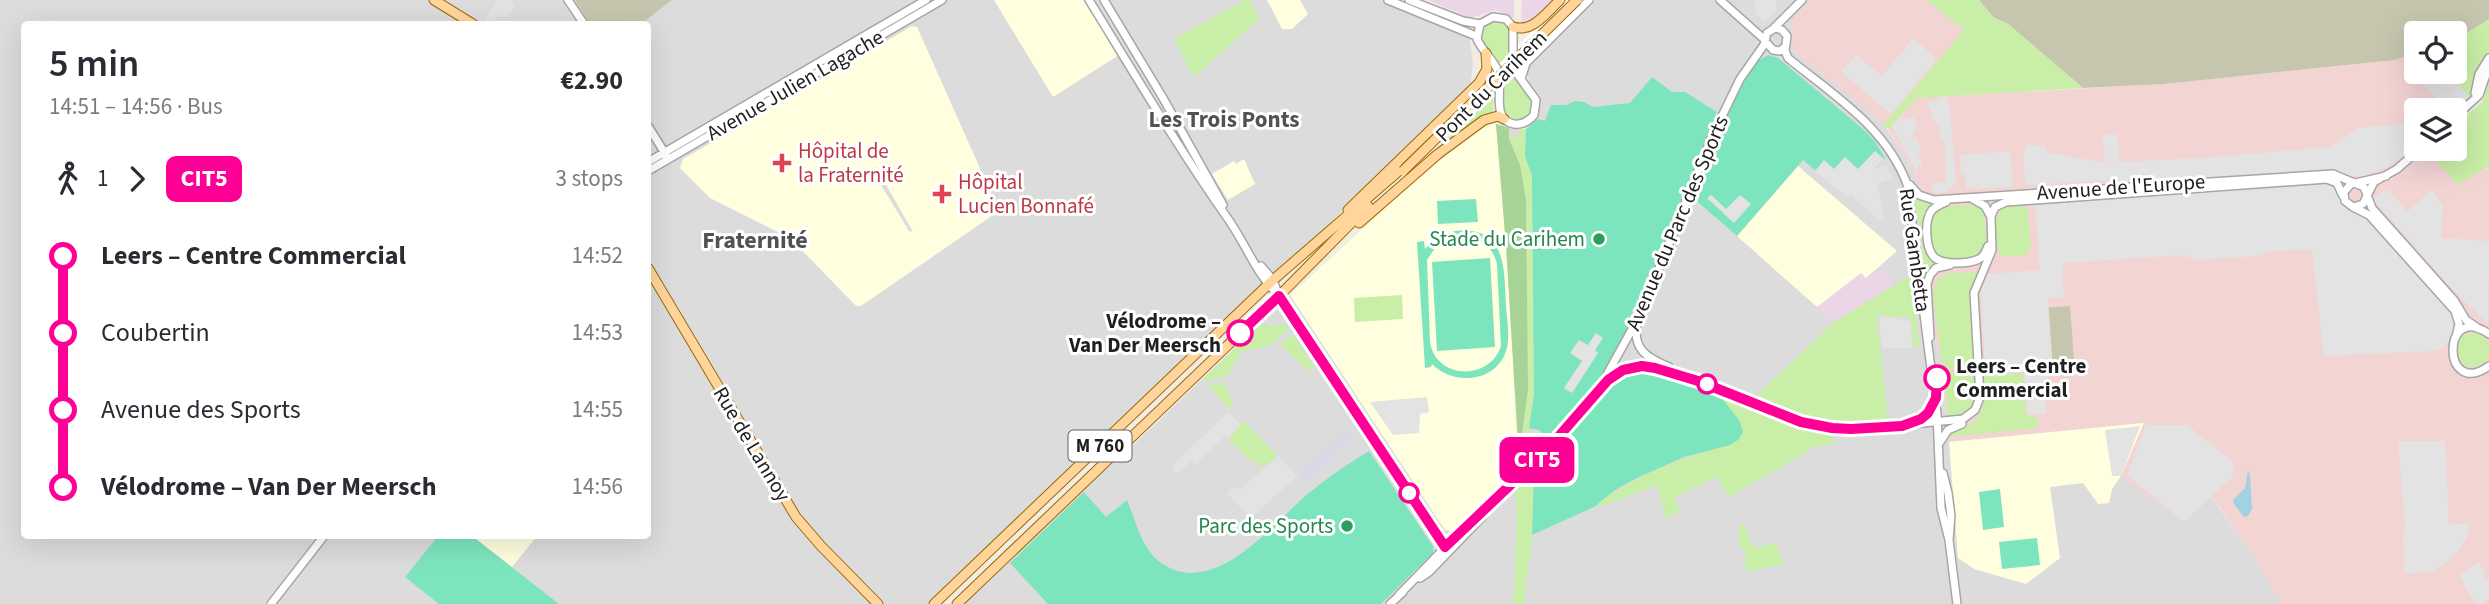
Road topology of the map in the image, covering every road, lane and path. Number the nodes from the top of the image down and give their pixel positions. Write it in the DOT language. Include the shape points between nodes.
graph roads {
  1 [pos="434,0"];
  2 [pos="568,0"];
  3 [pos="926,0"];
  4 [pos="942,0"];
  5 [pos="1089,0"];
  6 [pos="1104,0"];
  7 [pos="1388,0"];
  8 [pos="1560,0"];
  9 [pos="1572,0"];
  10 [pos="1577,0"];
  11 [pos="1589,0"];
  12 [pos="1720,0"];
  13 [pos="1803,0"];
  14 [pos="1405,2"];
  15 [pos="468,21"];
  16 [pos="582,21"];
  17 [pos="1747,22"];
  18 [pos="1480,24"];
  19 [pos="1513,27"];
  20 [pos="1772,29"];
  21 [pos="1786,34"];
  22 [pos="1476,36"];
  23 [pos="1765,41"];
  24 [pos="1785,47"];
  25 [pos="1486,53"];
  26 [pos="2489,58"];
  27 [pos="2489,66"];
  28 [pos="1521,80"];
  29 [pos="2468,105"];
  30 [pos="1504,118"];
  31 [pos="651,131"];
  32 [pos="666,156"];
  33 [pos="651,161"];
  34 [pos="2405,161"];
  35 [pos="651,168"];
  36 [pos="1901,169"];
  37 [pos="1402,170"];
  38 [pos="2386,176"];
  39 [pos="2355,183"];
  40 [pos="2343,196"];
  41 [pos="2367,196"];
  42 [pos="1970,198"];
  43 [pos="1951,200"];
  44 [pos="2353,207"];
  45 [pos="1991,217"];
  46 [pos="1324,236"];
  47 [pos="1992,240"];
  48 [pos="1332,243"];
  49 [pos="1978,260"];
  50 [pos="651,273"];
  51 [pos="1271,283"];
  52 [pos="1279,296"];
  53 [pos="1641,313"];
  54 [pos="2479,328"];
  55 [pos="2489,334"];
  56 [pos="2456,337"];
  57 [pos="1928,358"];
  58 [pos="2489,366"];
  59 [pos="2479,372"];
  60 [pos="2489,373"];
  61 [pos="1698,381"];
  62 [pos="1599,388"];
  63 [pos="1975,410"];
  64 [pos="1937,422"];
  65 [pos="1939,449"];
  66 [pos="322,539"];
  67 [pos="271,604"];
  68 [pos="878,604"];
  69 [pos="934,604"];
  70 [pos="957,604"];
  71 [pos="1390,604"];
  72 [pos="1957,604"];
  1 -- 15 [label="main road"];
  2 -- 16 [label="street"];
  3 -- 32 [label="street, Avenue Julien Lagache"];
  4 -- 32 [label="street, Avenue Julien Lagache"];
  5 -- 51 [label="street" via="1168,130"];
  6 -- 51 [label="street"];
  7 -- 14 [label="street"];
  8 -- 19 [label="main road" via="1532,26"];
  9 -- 37 [label="main road, Pont du Carihem / M 760, bridge"];
  10 -- 37 [label="main road, Pont du Carihem / M 760, bridge"];
  11 -- 28 [label="street" via="1526,63"];
  12 -- 17 [label="street"];
  13 -- 20 [label="street"];
  13 -- 21 [label="street" via="1787,24"];
  14 -- 18 [label="street"];
  14 -- 22 [label="street"];
  17 -- 20 [label="street"];
  17 -- 23 [label="street"];
  18 -- 19 [label="street" via="1497,16"];
  18 -- 22 [label="street"];
  19 -- 28 [label="street" via="1513,64"];
  20 -- 21 [label="street"];
  20 -- 23 [label="street"];
  21 -- 24 [label="street"];
  22 -- 25 [label="street"];
  23 -- 24 [label="street" via="1773,50"];
  23 -- 53 [label="street, Avenue du Parc des Sports" via="1740,79 1711,139"];
  24 -- 36 [label="street, Rue Gambetta" via="1788,58 1877,132"];
  25 -- 30 [label="street" via="1499,77"];
  25 -- 46 [label="main road" via="1487,69 1479,83"];
  26 -- 29 [label="street"];
  27 -- 29 [label="street" via="2479,95"];
  28 -- 30 [label="street" via="1535,97 1535,112 1521,124"];
  30 -- 48 [label="main road" via="1484,120"];
  31 -- 32 [label="street"];
  32 -- 33 [label="street, Avenue Julien Lagache"];
  32 -- 35 [label="street, Avenue Julien Lagache"];
  34 -- 38 [label="street"];
  36 -- 43 [label="street, Avenue de l'Europe" via="1919,195 1928,200"];
  36 -- 57 [label="street, Rue Gambetta" via="1910,200"];
  37 -- 46 [label="main road, M 760"];
  37 -- 48 [label="main road, M 760"];
  38 -- 39 [label="street"];
  38 -- 41 [label="street" via="2372,184"];
  39 -- 40 [label="street" via="2346,187"];
  39 -- 41 [label="street" via="2364,187"];
  39 -- 42 [label="street, Avenue de l'Europe" via="2328,173"];
  40 -- 44 [label="street"];
  40 -- 45 [label="street, Avenue de l'Europe" via="2337,183 2327,179 2006,202 1995,207"];
  41 -- 44 [label="street" via="2363,204"];
  41 -- 54 [label="street" via="2466,320"];
  42 -- 43 [label="street, Avenue de l'Europe"];
  42 -- 45 [label="street" via="1985,206"];
  43 -- 49 [label="street" via="1929,215 1930,250 1945,262"];
  44 -- 56 [label="street" via="2369,215 2455,311"];
  45 -- 47 [label="street"];
  46 -- 51 [label="main road, M 760"];
  47 -- 49 [label="street"];
  47 -- 63 [label="street" via="1975,293 1980,391"];
  48 -- 52 [label="main road, M 760"];
  49 -- 57 [label="street" via="1938,267 1930,275"];
  50 -- 68 [label="main road, Rue de Lannoy" via="796,517"];
  51 -- 52 [label="street"];
  51 -- 69 [label="main road, M 760"];
  52 -- 70 [label="main road, M 760"];
  53 -- 61 [label="street" via="1636,336 1643,354"];
  53 -- 62 [label="street, Avenue du Parc des Sports"];
  54 -- 55 [label="street"];
  54 -- 56 [label="street" via="2464,330"];
  56 -- 59 [label="street" via="2454,361 2465,371"];
  57 -- 64 [label="street, Rue Gambetta"];
  58 -- 59 [label="street"];
  59 -- 60 [label="street"];
  61 -- 62 [label="street" via="1642,366 1618,373"];
  61 -- 64 [label="street" via="1822,427 1861,429"];
  62 -- 71 [label="street, Avenue du Parc des Sports" via="1563,433"];
  63 -- 64 [label="street" via="1958,421"];
  63 -- 65 [label="street" via="1967,422 1944,433"];
  64 -- 65 [label="street, Rue Gambetta"];
  65 -- 72 [label="street, Rue Gambetta" via="1951,516 1949,540"];
  66 -- 67 [label="street"];
}
